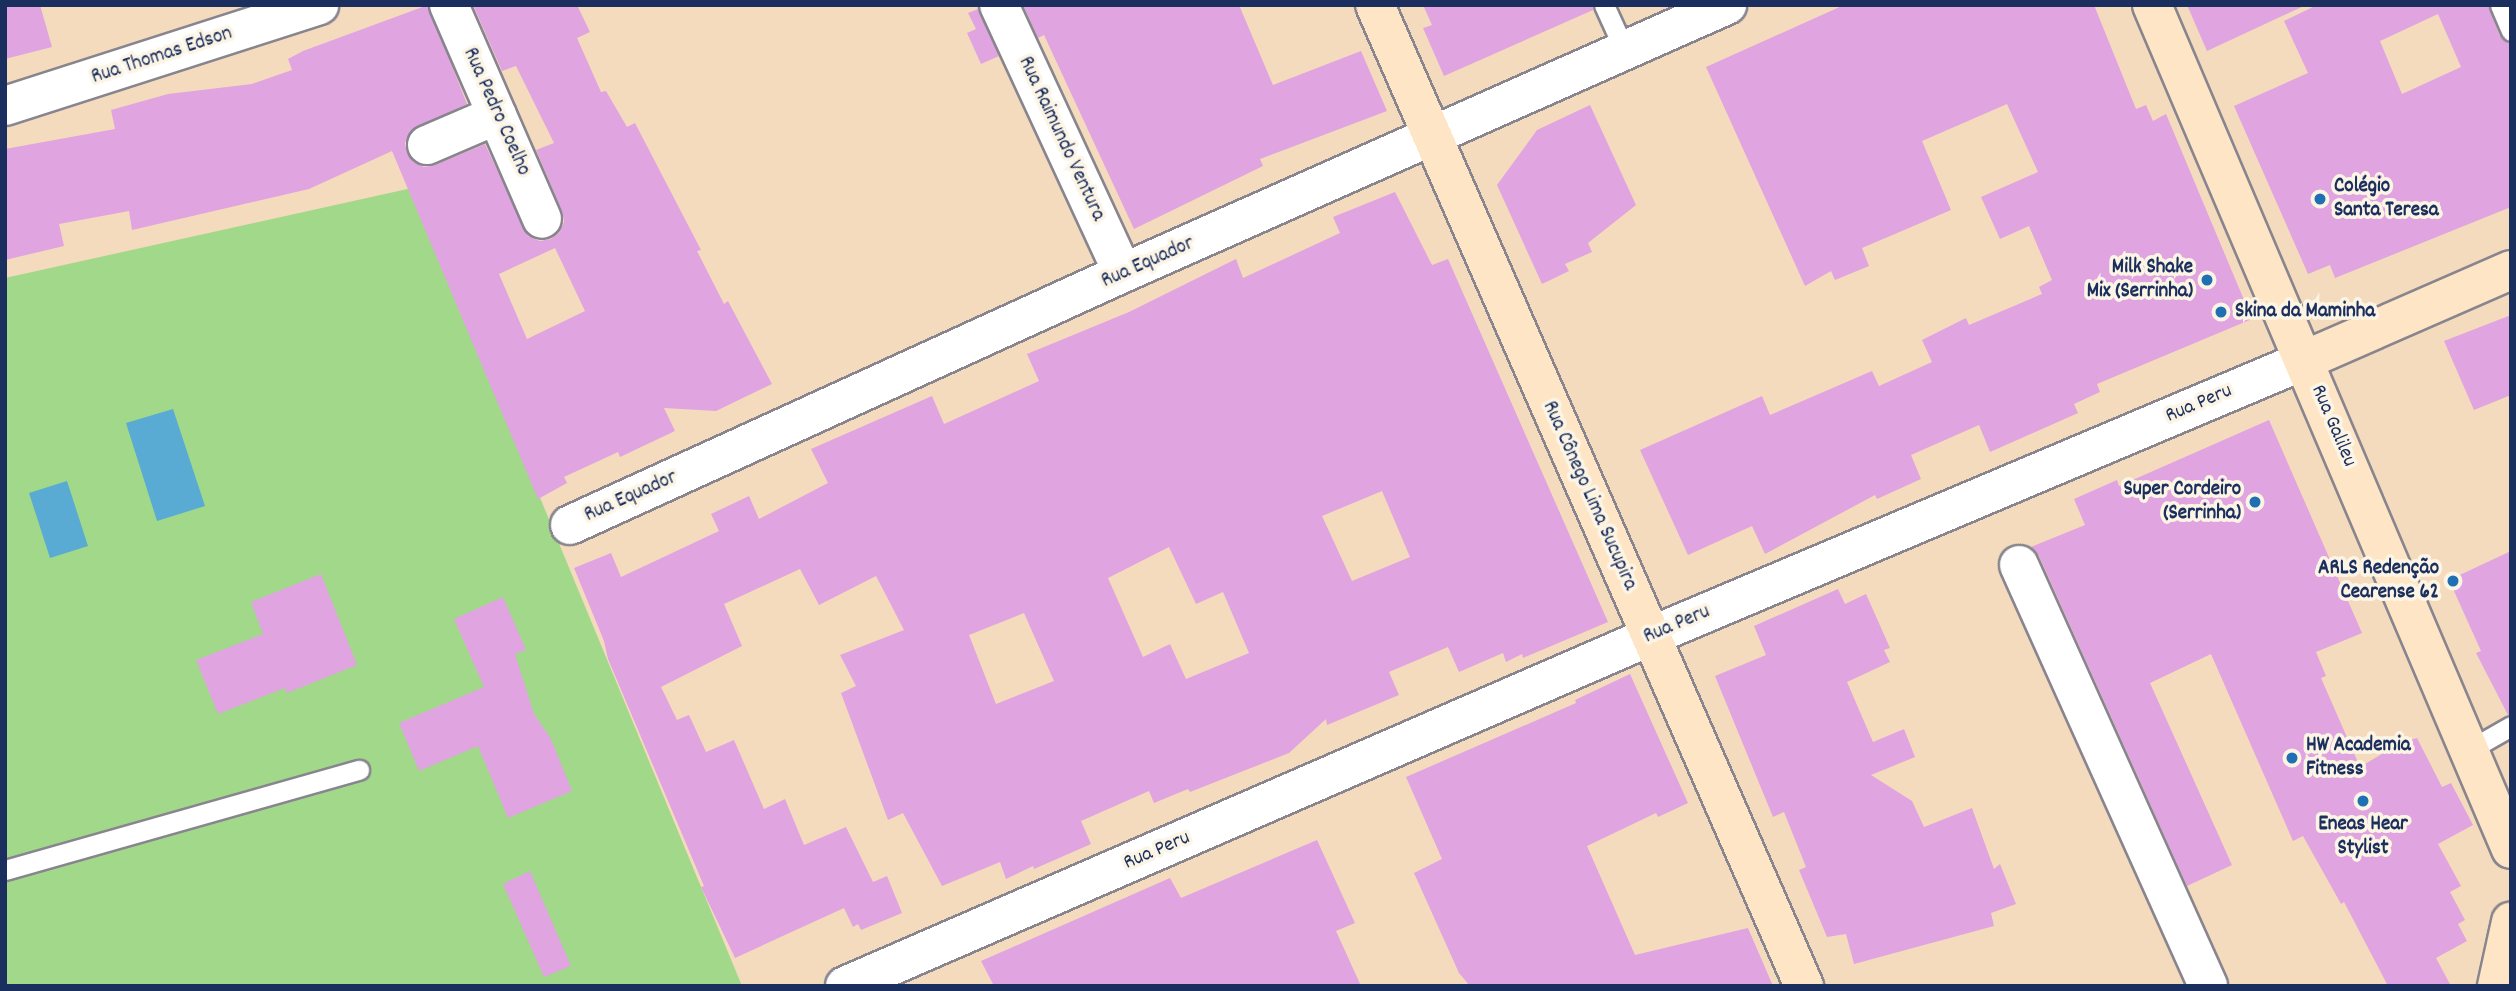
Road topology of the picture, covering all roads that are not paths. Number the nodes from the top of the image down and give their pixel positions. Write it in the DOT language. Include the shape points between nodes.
graph roads {
  1 [pos="319,5"];
  2 [pos="449,5"];
  3 [pos="999,5"];
  4 [pos="1375,5"];
  5 [pos="1604,5"];
  6 [pos="2152,5"];
  7 [pos="2500,5"];
  8 [pos="1725,6"];
  9 [pos="2511,31"];
  10 [pos="1625,51"];
  11 [pos="5,106"];
  12 [pos="497,115"];
  13 [pos="1433,138"];
  14 [pos="427,145"];
  15 [pos="542,219"];
  16 [pos="2511,270"];
  17 [pos="1124,273"];
  18 [pos="2305,360"];
  19 [pos="570,525"];
  20 [pos="2019,565"];
  21 [pos="1651,636"];
  22 [pos="2511,726"];
  23 [pos="2469,750"];
  24 [pos="359,770"];
  25 [pos="2511,849"];
  26 [pos="5,870"];
  27 [pos="2511,922"];
  28 [pos="1802,985"];
  29 [pos="845,986"];
  30 [pos="2208,986"];
  31 [pos="2497,986"];
  1 -- 11 [label="street, Rua Thomas Edson"];
  2 -- 12 [label="street, Rua Pedro Coelho"];
  3 -- 17 [label="street, Rua Raimundo Ventura"];
  4 -- 13 [label="street, Rua Cônego Lima Sucupira"];
  5 -- 10 [label="lane"];
  6 -- 18 [label="street, Rua Galileu"];
  7 -- 9 [label="lane"];
  8 -- 10 [label="street, Rua Equador"];
  10 -- 13 [label="street, Rua Equador"];
  12 -- 14 [label="street"];
  12 -- 15 [label="street, Rua Pedro Coelho"];
  13 -- 17 [label="street, Rua Equador"];
  13 -- 21 [label="street, Rua Cônego Lima Sucupira"];
  16 -- 18 [label="street, Rua Peru"];
  17 -- 19 [label="street, Rua Equador"];
  18 -- 21 [label="street, Rua Peru"];
  18 -- 23 [label="street, Rua Galileu"];
  20 -- 30 [label="street"];
  21 -- 28 [label="street, Rua Cônego Lima Sucupira"];
  21 -- 29 [label="street, Rua Peru"];
  22 -- 23 [label="lane"];
  23 -- 25 [label="street, Rua Galileu"];
  24 -- 26 [label="lane"];
  27 -- 31 [label="street"];
}
